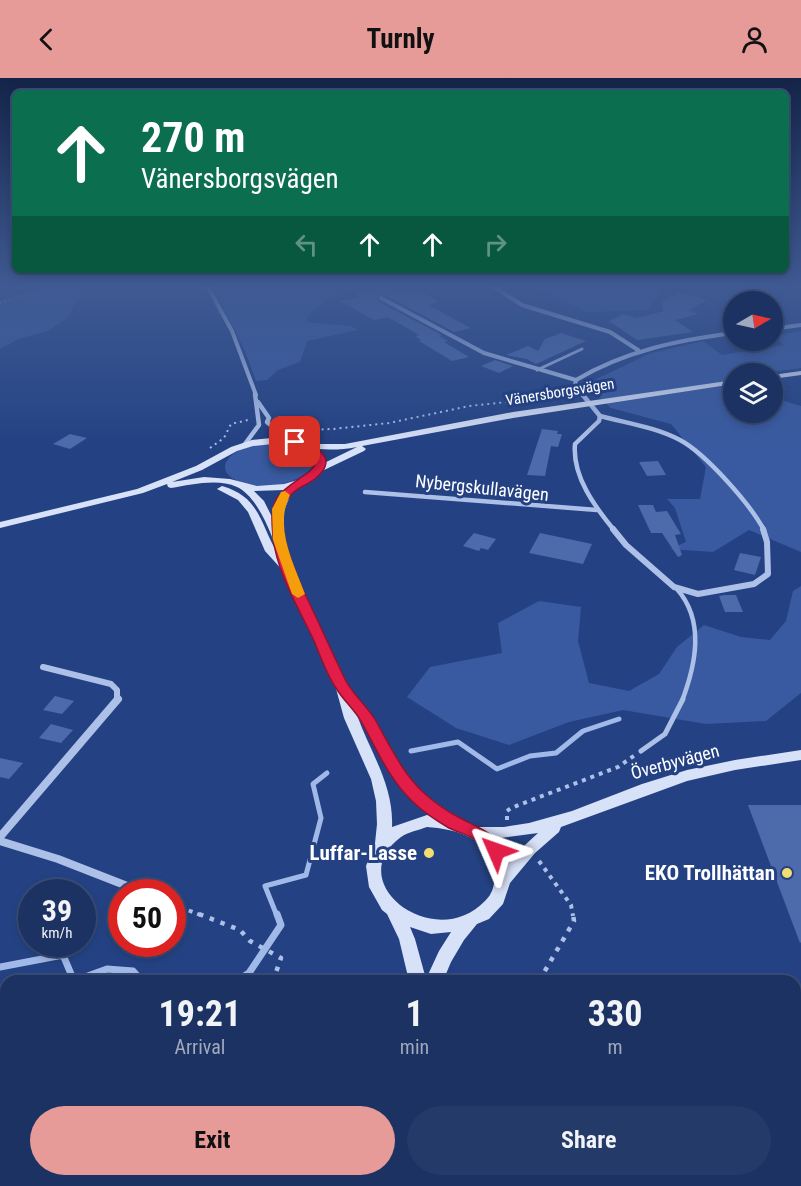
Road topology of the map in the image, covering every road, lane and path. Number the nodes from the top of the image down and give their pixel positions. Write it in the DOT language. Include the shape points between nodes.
graph roads {
  1 [pos="234,339"];
  2 [pos="457,339"];
  3 [pos="620,339"];
  4 [pos="684,339"];
  5 [pos="582,349"];
  6 [pos="638,350"];
  7 [pos="537,370"];
  8 [pos="801,373"];
  9 [pos="783,375"];
  10 [pos="576,380"];
  11 [pos="723,384"];
  12 [pos="256,399"];
  13 [pos="589,403"];
  14 [pos="600,416"];
  15 [pos="392,438"];
  16 [pos="289,441"];
  17 [pos="245,444"];
  18 [pos="310,447"];
  19 [pos="223,457"];
  20 [pos="319,469"];
  21 [pos="230,482"];
  22 [pos="294,485"];
  23 [pos="244,487"];
  24 [pos="140,491"];
  25 [pos="365,492"];
  26 [pos="99,502"];
  27 [pos="597,510"];
  28 [pos="0,525"];
  29 [pos="279,540"];
  30 [pos="289,572"];
  31 [pos="674,587"];
  32 [pos="43,667"];
  33 [pos="341,685"];
  34 [pos="641,751"];
  35 [pos="801,755"];
  36 [pos="563,822"];
  37 [pos="455,823"];
  38 [pos="479,833"];
  39 [pos="517,833"];
  40 [pos="0,839"];
  41 [pos="382,845"];
  42 [pos="530,849"];
  43 [pos="109,879"];
  44 [pos="503,881"];
  45 [pos="186,909"];
  46 [pos="394,912"];
  47 [pos="471,920"];
  48 [pos="275,975"];
  49 [pos="416,975"];
  50 [pos="436,975"];
  51 [pos="543,975"];
  1 -- 12 [label="street"];
  2 -- 7 [label="street" via="484,353"];
  3 -- 6 [label="street"];
  4 -- 6 [label="street"];
  5 -- 7 [label="lane"];
  6 -- 10 [label="street"];
  7 -- 10 [label="street"];
  8 -- 9 [label="main road"];
  10 -- 13 [label="street" via="575,385"];
  11 -- 13 [label="main road, Vänersborgsvägen"];
  12 -- 16 [label="street" via="269,418 267,422"];
  12 -- 17 [label="street" via="260,419 257,430"];
  13 -- 14 [label="street"];
  13 -- 15 [label="main road, Vänersborgsvägen"];
  14 -- 27 [label="street" via="575,444 574,454 583,484"];
  14 -- 31 [label="street" via="684,442 746,504 765,533 768,574 754,584 698,594"];
  15 -- 18 [label="main road, Vänersborgsvägen" via="345,447"];
  15 -- 20 [label="main road, Vänersborgsvägen"];
  16 -- 17 [label="main road, Vänersborgsvägen"];
  16 -- 18 [label="main road, Vänersborgsvägen"];
  17 -- 19 [label="main road, Vänersborgsvägen"];
  18 -- 20 [label="main road" via="320,457"];
  19 -- 21 [label="main road" via="219,470"];
  19 -- 24 [label="main road, Vänersborgsvägen"];
  20 -- 22 [label="main road, Vänersborgsvägen"];
  21 -- 23 [label="main road, Vänersborgsvägen"];
  21 -- 24 [label="main road, Vänersborgsvägen" via="204,480"];
  22 -- 23 [label="main road, Vänersborgsvägen" via="271,489"];
  22 -- 29 [label="main road, Överbyvägen" via="277,509"];
  23 -- 29 [label="main road, Överbyvägen" via="259,501"];
  24 -- 26 [label="main road, Vänersborgsvägen"];
  25 -- 27 [label="street, Nybergskullavägen" via="537,509"];
  26 -- 28 [label="main road, Vänersborgsvägen"];
  26 -- 30 [label="main road" via="198,487 229,490 251,508 273,556"];
  27 -- 31 [label="street" via="626,545"];
  29 -- 30 [label="main road, Överbyvägen"];
  30 -- 33 [label="main road, Överbyvägen"];
  31 -- 34 [label="lane" via="693,610 693,664 684,697 666,733"];
  32 -- 40 [label="street" via="111,684 119,698"];
  33 -- 37 [label="main road, Överbyvägen" via="402,779 419,798"];
  33 -- 41 [label="main road, Överbyvägen" via="378,779 385,824"];
  34 -- 39 [label="path" via="618,767 511,808 506,816"];
  35 -- 36 [label="main road, Överbyvägen" via="672,780"];
  36 -- 39 [label="main road, Överbyvägen"];
  36 -- 42 [label="main road, Överbyvägen"];
  37 -- 38 [label="main road, Överbyvägen"];
  37 -- 41 [label="main road, Överbyvägen" via="427,821 410,825"];
  38 -- 39 [label="main road, Överbyvägen"];
  38 -- 44 [label="main road, Överbyvägen" via="500,858"];
  40 -- 43 [label="street"];
  41 -- 46 [label="main road, Överbyvägen" via="373,867 374,884 381,899"];
  42 -- 44 [label="main road, Överbyvägen"];
  42 -- 51 [label="path" via="574,912 569,933"];
  44 -- 47 [label="main road, Överbyvägen" via="493,904"];
  45 -- 48 [label="path" via="240,930 250,941 276,954 281,958"];
  46 -- 47 [label="main road, Överbyvägen" via="431,926 452,926"];
  46 -- 49 [label="main road" via="407,939"];
  47 -- 50 [label="main road" via="455,937"];
}
